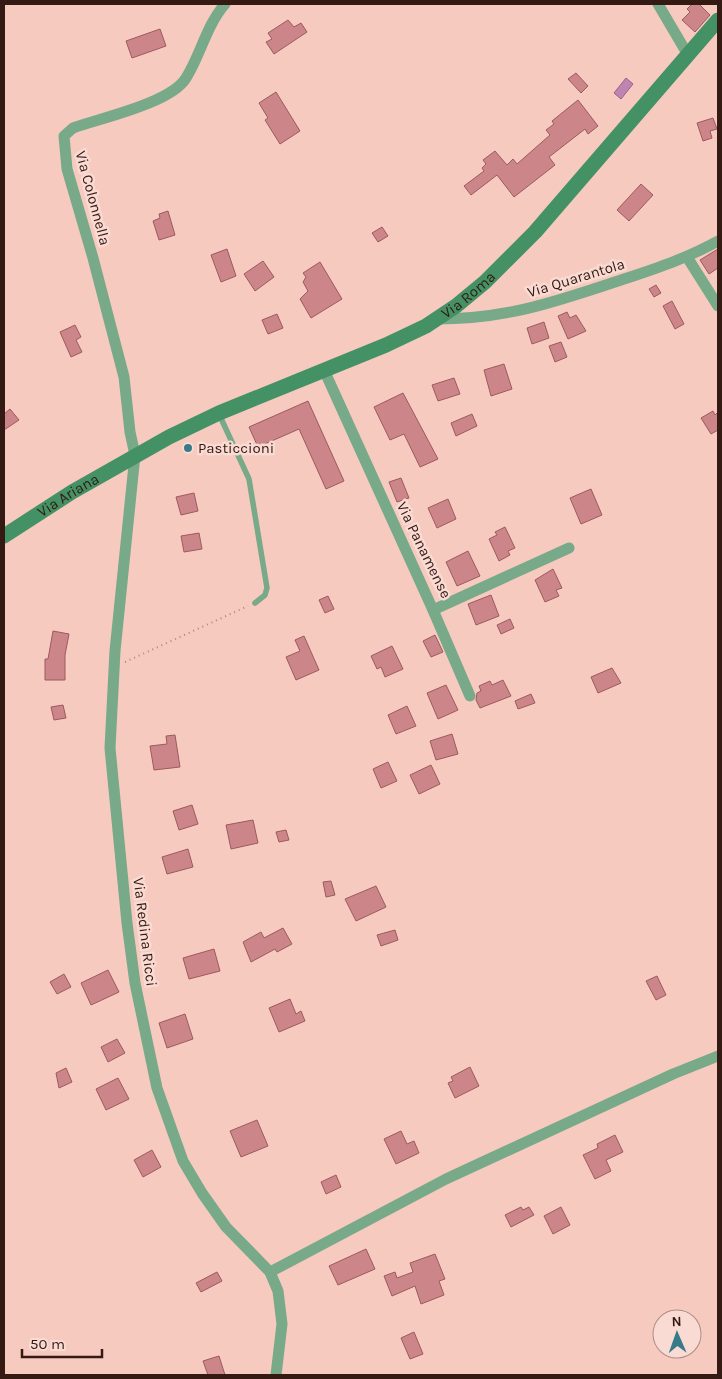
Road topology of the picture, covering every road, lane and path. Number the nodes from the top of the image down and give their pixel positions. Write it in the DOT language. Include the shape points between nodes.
graph roads {
  1 [pos="225,4"];
  2 [pos="658,4"];
  3 [pos="718,20"];
  4 [pos="688,55"];
  5 [pos="718,241"];
  6 [pos="687,257"];
  7 [pos="718,306"];
  8 [pos="437,319"];
  9 [pos="324,370"];
  10 [pos="219,413"];
  11 [pos="135,456"];
  12 [pos="4,536"];
  13 [pos="569,548"];
  14 [pos="255,603"];
  15 [pos="433,610"];
  16 [pos="114,667"];
  17 [pos="470,696"];
  18 [pos="718,1056"];
  19 [pos="270,1272"];
  20 [pos="276,1375"];
  1 -- 11 [label="street, Via Colonnella" via="212,22 188,75 177,89 161,98 73,128 63,139 69,176 124,377"];
  2 -- 4 [label="street"];
  3 -- 4 [label="main road, Via Roma"];
  4 -- 8 [label="main road, Via Roma" via="526,242 485,282"];
  5 -- 6 [label="street, Via Quarantola"];
  6 -- 7 [label="street"];
  6 -- 8 [label="street, Via Quarantola" via="528,309 484,318"];
  8 -- 9 [label="main road, Via Roma"];
  9 -- 10 [label="main road, Via Roma"];
  9 -- 15 [label="street, Via Panamense"];
  10 -- 11 [label="main road, Via Roma"];
  10 -- 14 [label="lane" via="245,466 252,491 267,584 265,595"];
  11 -- 12 [label="main road, Via Ariana"];
  11 -- 16 [label="street, Via Redina Ricci"];
  13 -- 15 [label="street, Via Panamense"];
  14 -- 16 [label="path"];
  15 -- 17 [label="street"];
  16 -- 19 [label="street, Via Redina Ricci" via="110,727 112,784 133,969 157,1088 188,1172 226,1227"];
  18 -- 19 [label="street" via="422,1191"];
  19 -- 20 [label="street, Via Redina Ricci" via="282,1309"];
}
